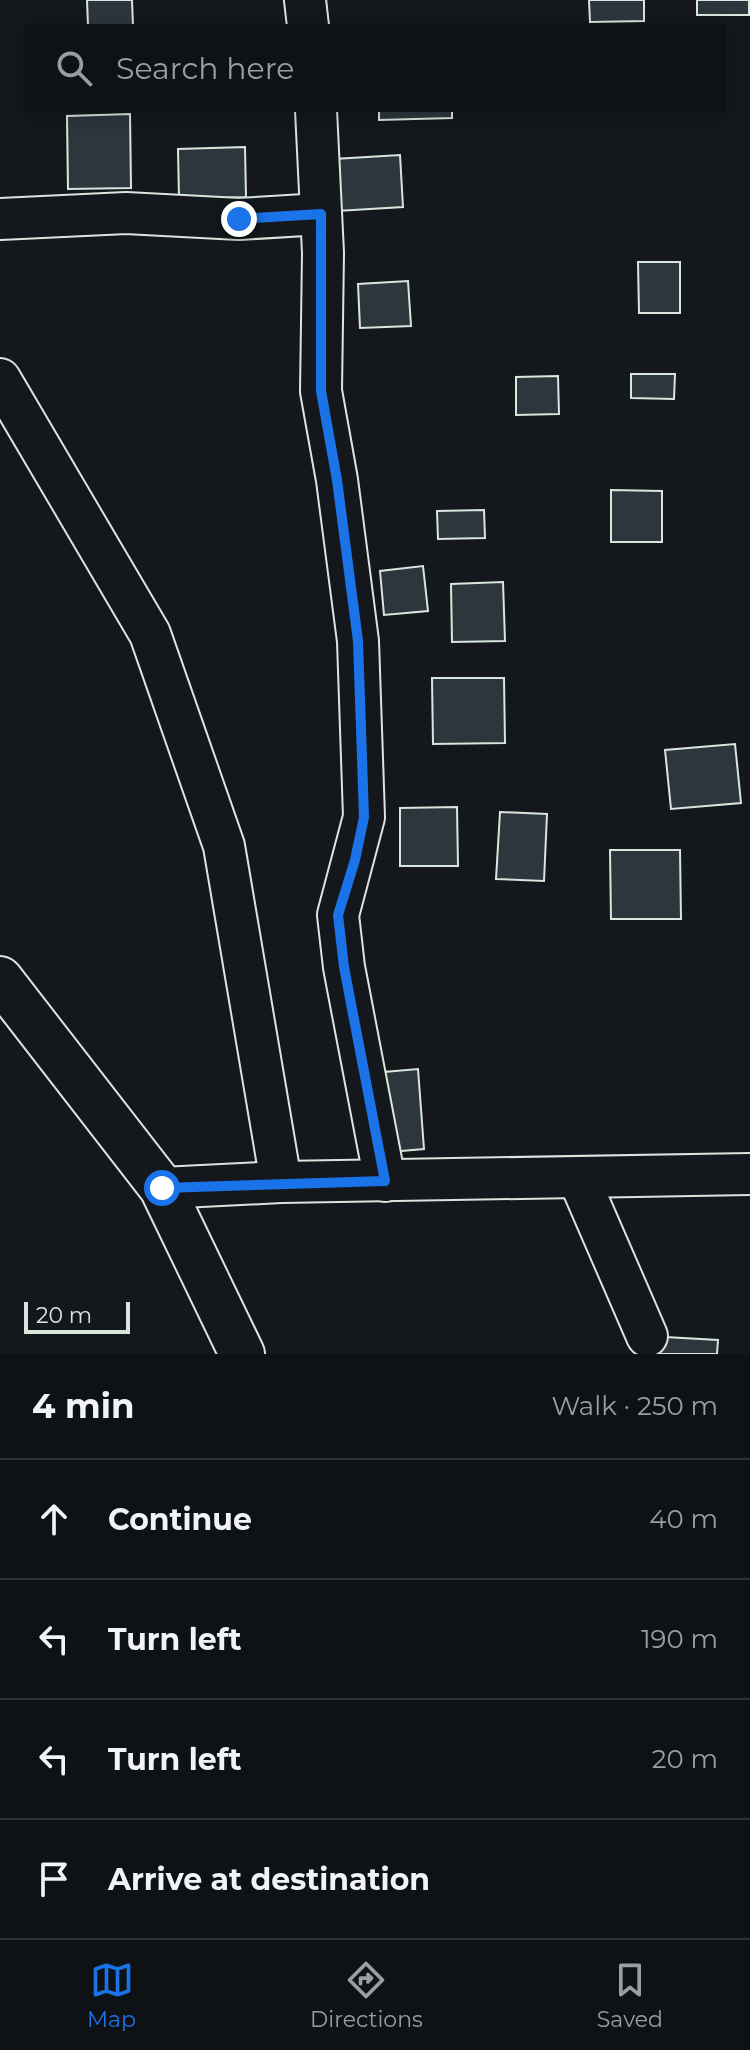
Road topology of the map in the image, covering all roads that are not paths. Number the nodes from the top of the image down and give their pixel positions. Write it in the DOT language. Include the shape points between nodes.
graph roads {
  1 [pos="305,0"];
  2 [pos="308,24"];
  3 [pos="316,112"];
  4 [pos="321,214"];
  5 [pos="0,219"];
  6 [pos="0,379"];
  7 [pos="0,979"];
  8 [pos="750,1174"];
  9 [pos="578,1177"];
  10 [pos="385,1181"];
  11 [pos="281,1182"];
  12 [pos="162,1188"];
  13 [pos="647,1336"];
  14 [pos="242,1354"];
  1 -- 2 [label="street"];
  3 -- 4 [label="street"];
  4 -- 5 [label="street" via="239,219 126,213"];
  4 -- 10 [label="street" via="321,391 358,641 364,817 338,915"];
  6 -- 11 [label="street" via="150,634 224,846"];
  7 -- 12 [label="highway"];
  8 -- 9 [label="street"];
  9 -- 10 [label="street"];
  9 -- 13 [label="street"];
  10 -- 11 [label="street"];
  11 -- 12 [label="street"];
  12 -- 14 [label="highway"];
}
